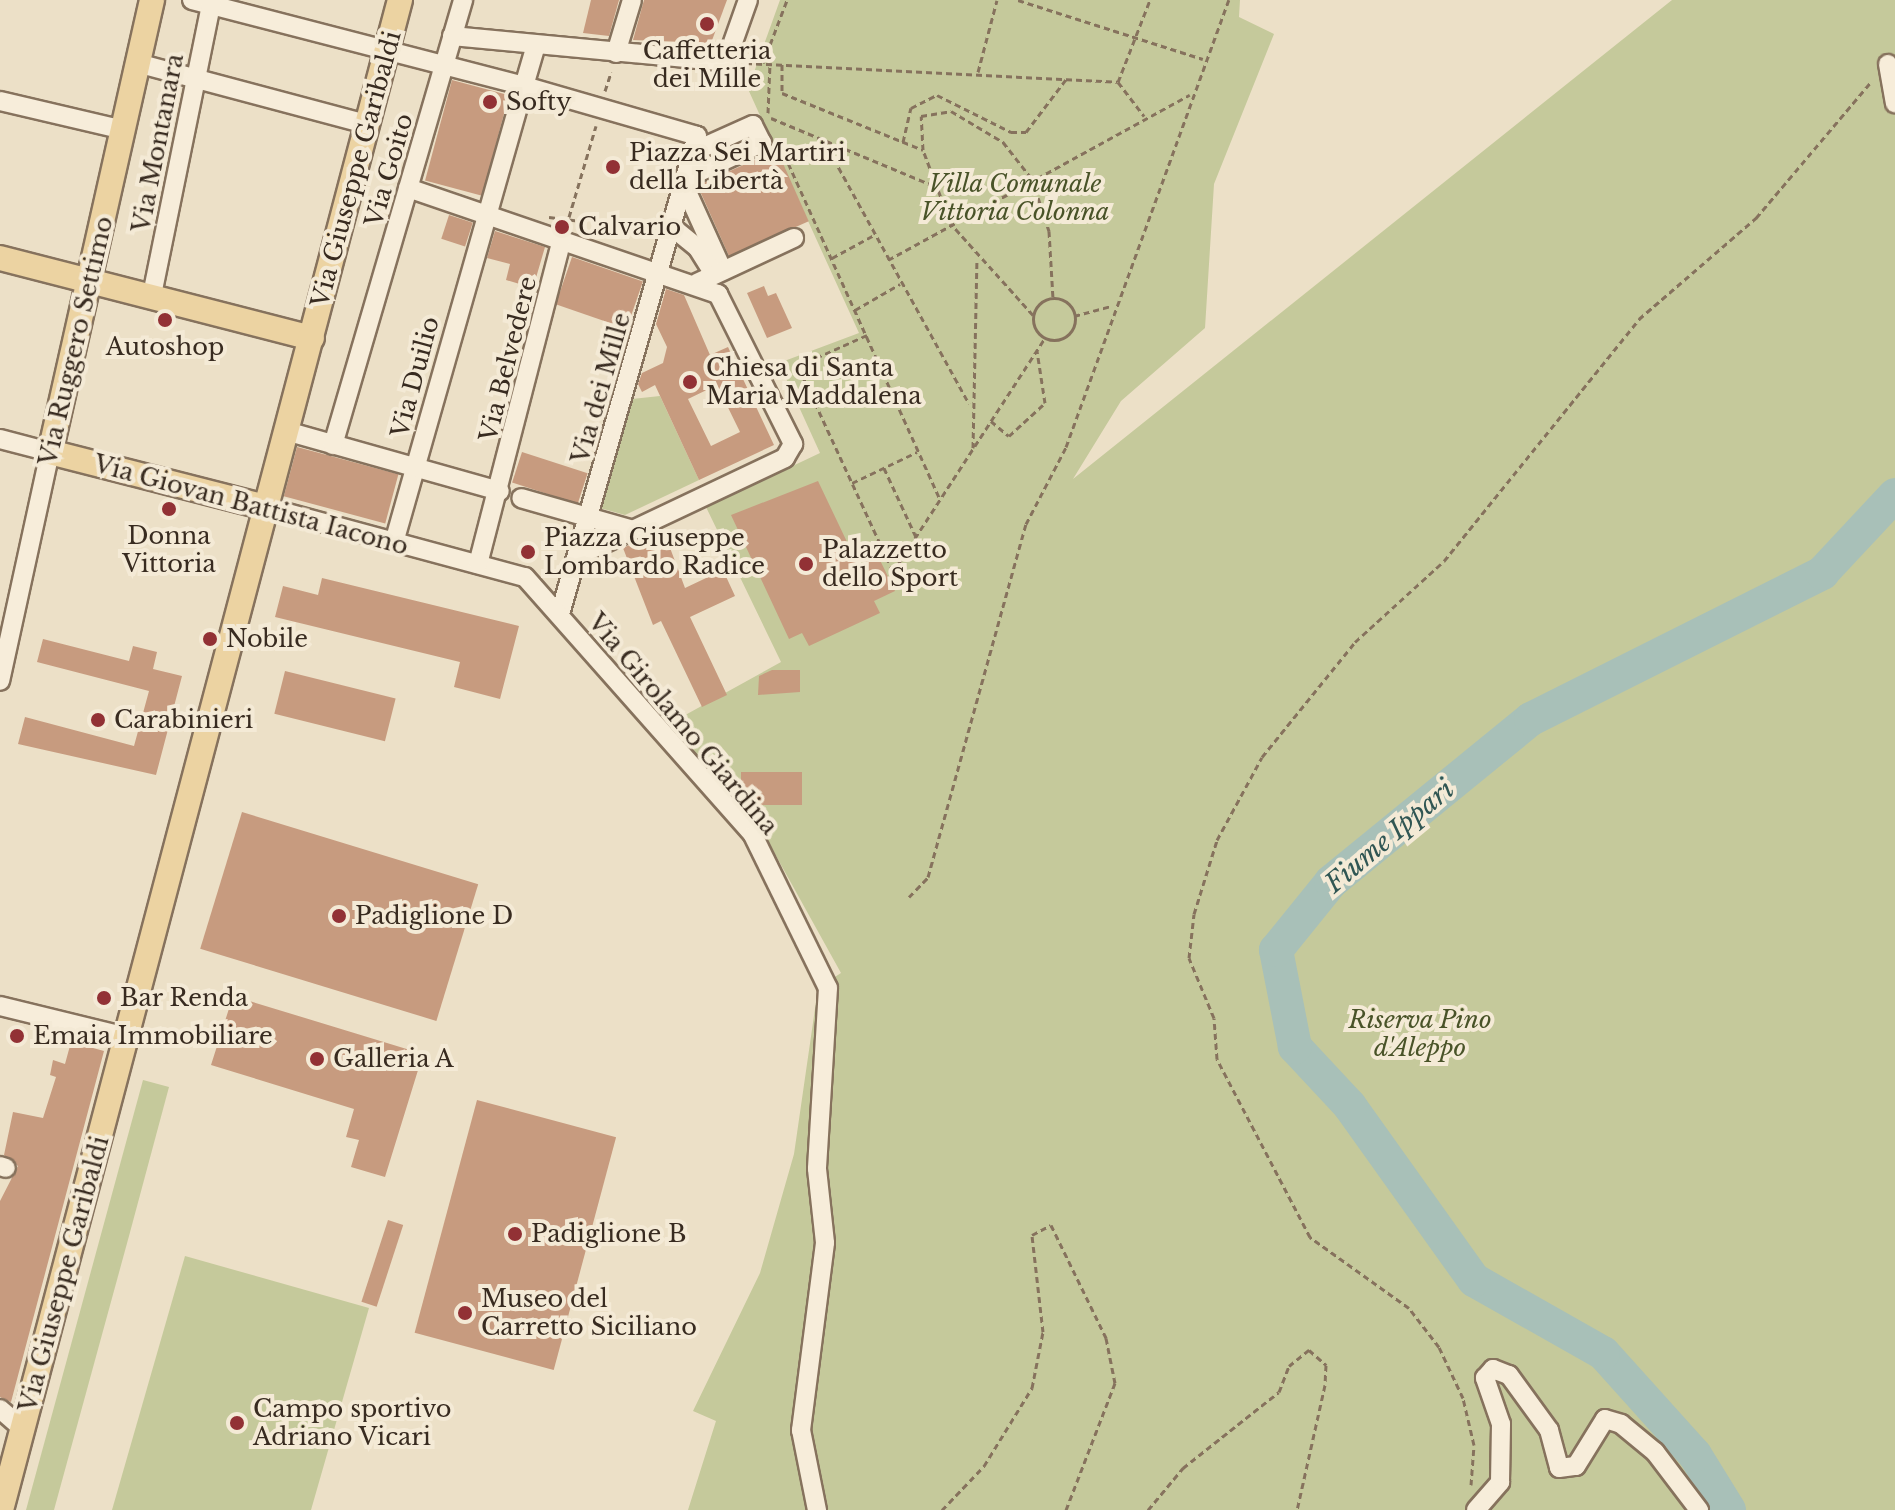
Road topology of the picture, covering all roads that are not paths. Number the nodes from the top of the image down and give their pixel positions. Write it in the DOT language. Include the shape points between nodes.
graph roads {
  1 [pos="152,0"];
  2 [pos="192,0"];
  3 [pos="400,0"];
  4 [pos="463,0"];
  5 [pos="632,0"];
  6 [pos="748,0"];
  7 [pos="212,2"];
  8 [pos="452,36"];
  9 [pos="536,45"];
  10 [pos="618,45"];
  11 [pos="386,50"];
  12 [pos="137,63"];
  13 [pos="1888,64"];
  14 [pos="444,65"];
  15 [pos="195,77"];
  16 [pos="524,86"];
  17 [pos="0,101"];
  18 [pos="1895,103"];
  19 [pos="367,124"];
  20 [pos="124,130"];
  21 [pos="693,152"];
  22 [pos="685,181"];
  23 [pos="408,188"];
  24 [pos="481,215"];
  25 [pos="672,227"];
  26 [pos="794,238"];
  27 [pos="560,246"];
  28 [pos="0,258"];
  29 [pos="658,275"];
  30 [pos="711,276"];
  31 [pos="91,281"];
  32 [pos="152,295"];
  33 [pos="312,338"];
  34 [pos="286,431"];
  35 [pos="0,439"];
  36 [pos="333,445"];
  37 [pos="50,452"];
  38 [pos="415,467"];
  39 [pos="501,486"];
  40 [pos="521,498"];
  41 [pos="265,507"];
  42 [pos="593,516"];
  43 [pos="633,530"];
  44 [pos="394,543"];
  45 [pos="577,556"];
  46 [pos="478,564"];
  47 [pos="562,618"];
  48 [pos="0,681"];
  49 [pos="0,1006"];
  50 [pos="127,1037"];
  51 [pos="0,1409"];
  52 [pos="23,1429"];
  53 [pos="8,1458"];
  54 [pos="1476,1509"];
  55 [pos="1,1510"];
  56 [pos="817,1510"];
  57 [pos="1699,1510"];
  1 -- 12 [label="main road, Via Ruggero Settimo"];
  2 -- 7 [label="street"];
  3 -- 11 [label="main road, Via Giuseppe Garibaldi"];
  4 -- 8 [label="street, Via Goito"];
  5 -- 10 [label="street"];
  6 -- 10 [label="street" via="726,62"];
  7 -- 11 [label="street"];
  7 -- 15 [label="street, Via Montanara"];
  8 -- 9 [label="street"];
  8 -- 14 [label="street, Via Goito"];
  9 -- 10 [label="street"];
  9 -- 16 [label="street, Via Duilio"];
  11 -- 14 [label="street"];
  11 -- 19 [label="main road, Via Giuseppe Garibaldi"];
  12 -- 15 [label="street"];
  12 -- 20 [label="main road, Via Ruggero Settimo"];
  13 -- 18 [label="street"];
  14 -- 16 [label="street"];
  14 -- 23 [label="street, Via Goito"];
  15 -- 19 [label="street"];
  15 -- 32 [label="street, Via Montanara"];
  16 -- 21 [label="street" via="691,129"];
  16 -- 24 [label="street, Via Duilio"];
  17 -- 20 [label="street"];
  19 -- 33 [label="main road, Via Giuseppe Garibaldi"];
  20 -- 31 [label="main road, Via Ruggero Settimo"];
  21 -- 22 [label="street, Via dei Mille"];
  21 -- 22 [label="street" via="760,122 762,143"];
  22 -- 25 [label="street, Via dei Mille"];
  22 -- 30 [label="street"];
  23 -- 24 [label="street"];
  23 -- 36 [label="street, Via Goito"];
  24 -- 27 [label="street"];
  24 -- 38 [label="street, Via Duilio"];
  25 -- 29 [label="street, Via dei Mille"];
  25 -- 30 [label="street" via="697,247"];
  26 -- 30 [label="street"];
  27 -- 29 [label="street"];
  27 -- 39 [label="street, Via Belvedere"];
  28 -- 31 [label="main road"];
  29 -- 30 [label="street"];
  29 -- 42 [label="street, Via dei Mille"];
  30 -- 43 [label="street" via="793,447 785,458"];
  31 -- 32 [label="main road"];
  31 -- 37 [label="main road, Via Ruggero Settimo"];
  32 -- 33 [label="main road"];
  33 -- 34 [label="main road, Via Giuseppe Garibaldi"];
  34 -- 36 [label="street"];
  34 -- 41 [label="main road, Via Giuseppe Garibaldi"];
  35 -- 37 [label="street, Via Giovan Battista Iacono"];
  36 -- 38 [label="street"];
  37 -- 41 [label="main road, Via Giovan Battista Iacono"];
  37 -- 48 [label="street, Via Ruggero Settimo"];
  38 -- 39 [label="street"];
  38 -- 44 [label="street, Via Duilio"];
  39 -- 46 [label="street, Via Belvedere"];
  40 -- 42 [label="street"];
  41 -- 44 [label="street, Via Giovan Battista Iacono"];
  41 -- 50 [label="main road, Via Giuseppe Garibaldi"];
  42 -- 43 [label="street"];
  42 -- 45 [label="street, Via dei Mille"];
  43 -- 45 [label="street"];
  44 -- 46 [label="street, Via Giovan Battista Iacono"];
  45 -- 47 [label="street, Via dei Mille"];
  46 -- 47 [label="street, Via Girolamo Giardina" via="525,577"];
  47 -- 56 [label="street, Via Girolamo Giardina" via="753,835 826,973 817,1169 825,1243 801,1430"];
  49 -- 50 [label="street"];
  50 -- 52 [label="main road, Via Giuseppe Garibaldi"];
  51 -- 52 [label="street"];
  52 -- 53 [label="main road, Via Giuseppe Garibaldi"];
  53 -- 55 [label="main road, Via Giuseppe Garibaldi"];
  54 -- 57 [label="street" via="1500,1482 1501,1424 1485,1378 1493,1369 1509,1375 1549,1430 1559,1468 1576,1466 1605,1419 1621,1424 1655,1452"];
}
